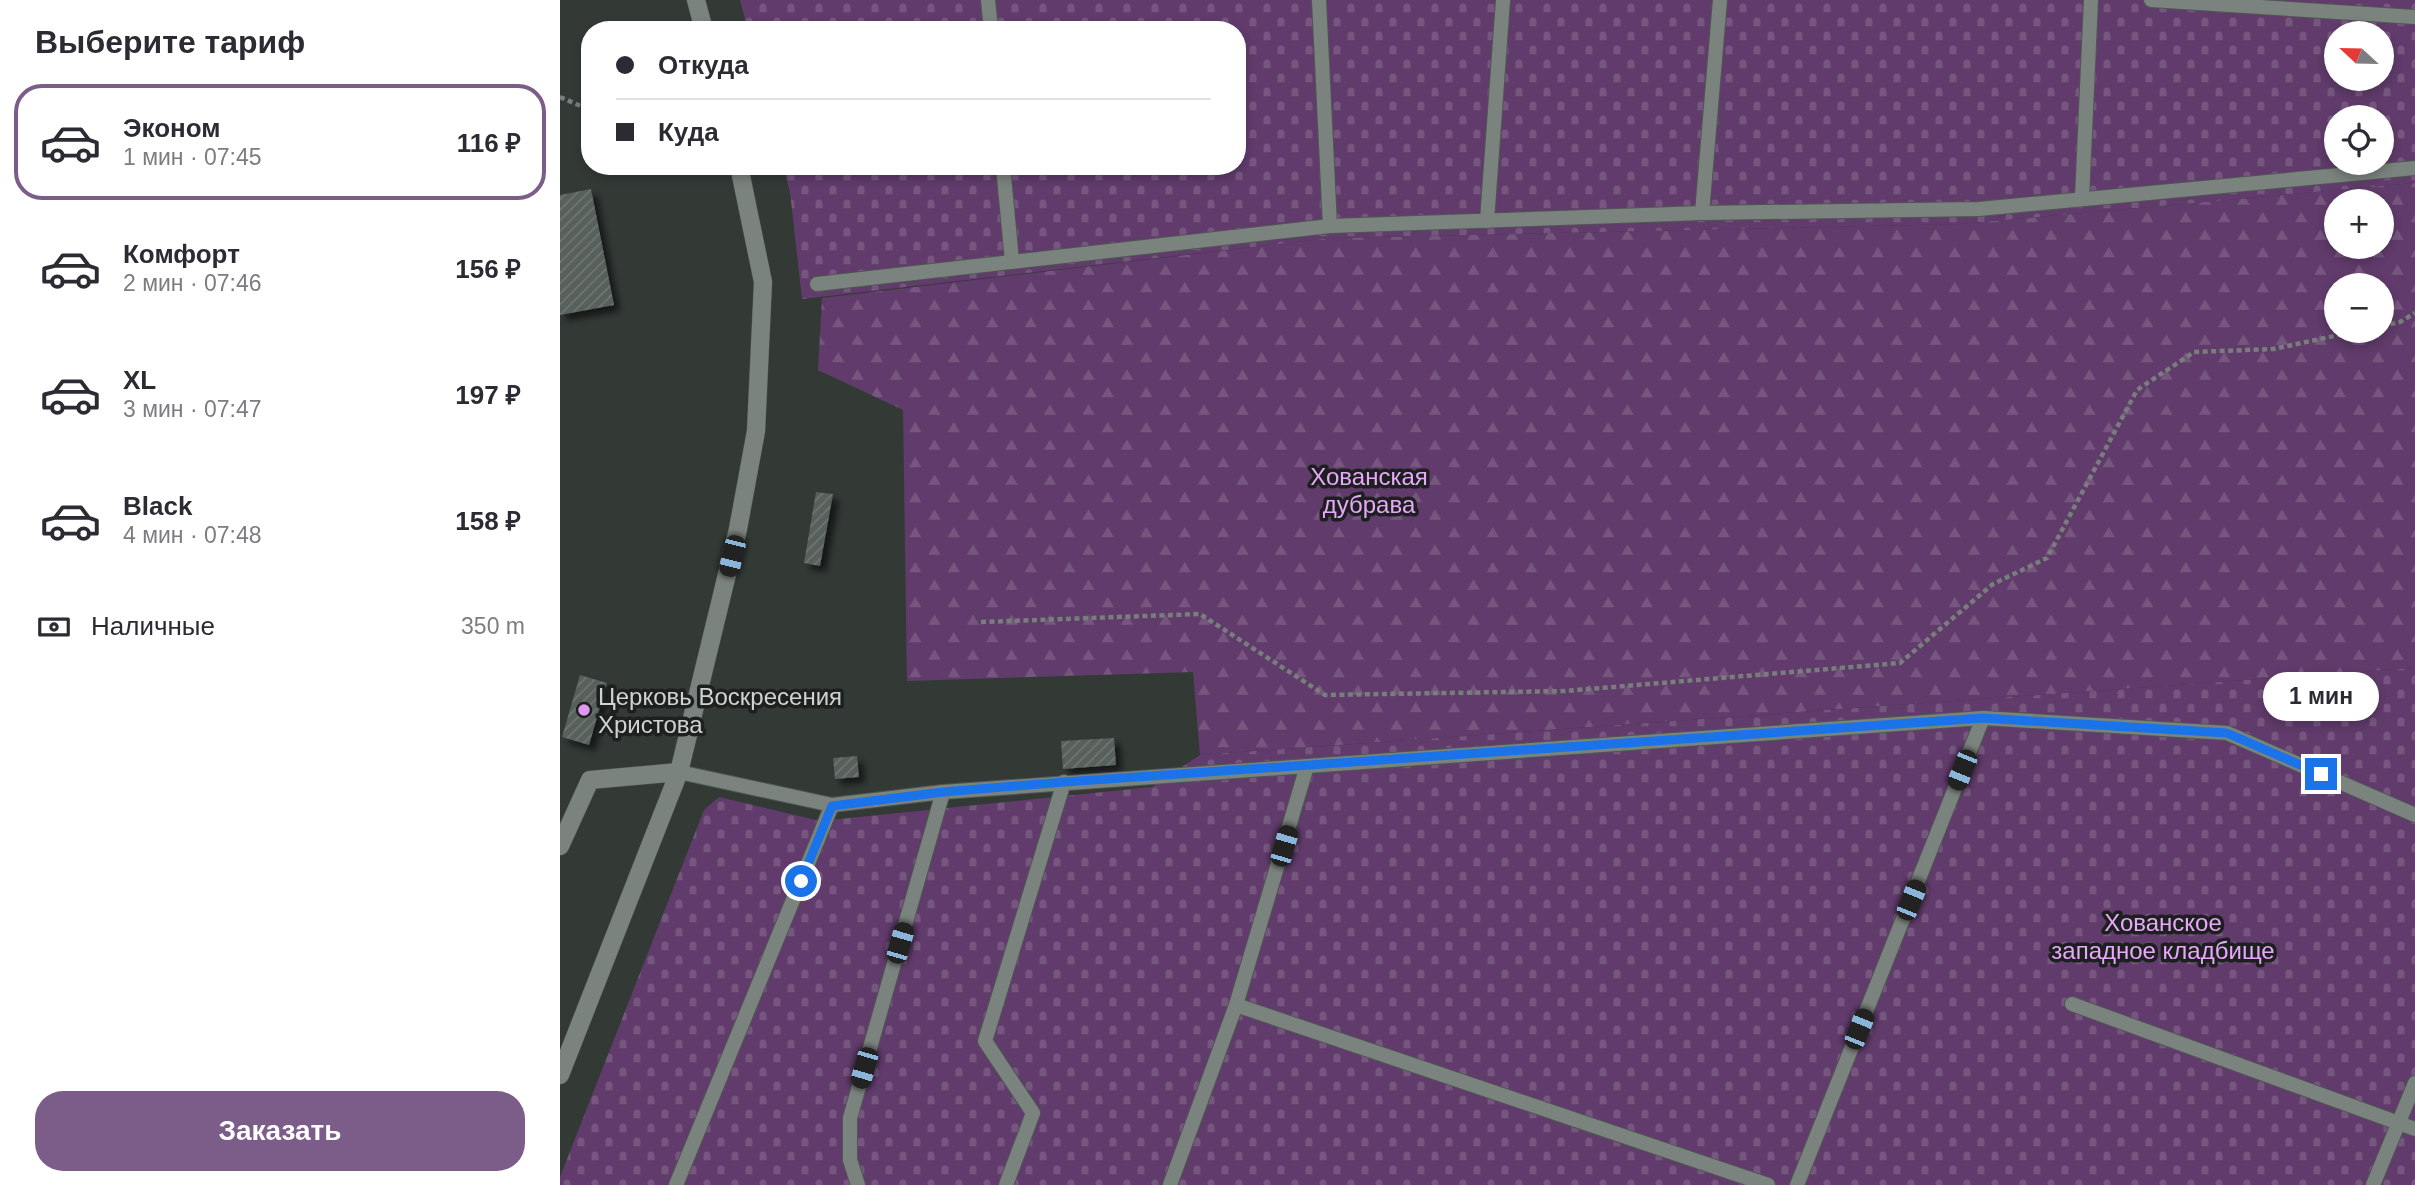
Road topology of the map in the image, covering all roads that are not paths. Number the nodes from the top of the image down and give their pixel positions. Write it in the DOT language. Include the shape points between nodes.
graph roads {
  1 [pos="696,0"];
  2 [pos="988,0"];
  3 [pos="1319,0"];
  4 [pos="1503,0"];
  5 [pos="1720,0"];
  6 [pos="2091,0"];
  7 [pos="2151,0"];
  8 [pos="2415,17"];
  9 [pos="702,21"];
  10 [pos="990,21"];
  11 [pos="2415,168"];
  12 [pos="741,175"];
  13 [pos="1004,175"];
  14 [pos="2082,198"];
  15 [pos="1702,213"];
  16 [pos="1487,221"];
  17 [pos="1330,226"];
  18 [pos="1012,261"];
  19 [pos="817,284"];
  20 [pos="1983,718"];
  21 [pos="1307,766"];
  22 [pos="679,772"];
  23 [pos="1064,782"];
  24 [pos="943,792"];
  25 [pos="832,806"];
  26 [pos="2415,815"];
  27 [pos="560,846"];
  28 [pos="2072,1003"];
  29 [pos="1236,1005"];
  30 [pos="560,1075"];
  31 [pos="2415,1083"];
  32 [pos="2399,1123"];
  33 [pos="2415,1129"];
  34 [pos="676,1185"];
  35 [pos="858,1185"];
  36 [pos="1006,1185"];
  37 [pos="1170,1185"];
  38 [pos="1768,1185"];
  39 [pos="1797,1185"];
  40 [pos="2374,1185"];
  1 -- 9 [label="street"];
  2 -- 10 [label="lane"];
  3 -- 17 [label="lane"];
  4 -- 16 [label="lane"];
  5 -- 15 [label="lane"];
  6 -- 14 [label="lane"];
  7 -- 8 [label="lane"];
  11 -- 14 [label="lane"];
  12 -- 22 [label="street" via="763,282 756,431 738,529"];
  13 -- 18 [label="lane"];
  14 -- 15 [label="lane" via="1979,209"];
  15 -- 16 [label="lane"];
  16 -- 17 [label="lane"];
  17 -- 18 [label="lane"];
  18 -- 19 [label="lane"];
  20 -- 21 [label="lane"];
  20 -- 26 [label="lane" via="2227,733"];
  20 -- 39 [label="lane"];
  21 -- 23 [label="lane"];
  21 -- 29 [label="lane"];
  22 -- 25 [label="lane"];
  22 -- 27 [label="street" via="590,780"];
  22 -- 30 [label="street"];
  23 -- 24 [label="lane"];
  23 -- 36 [label="lane" via="985,1041 1033,1113"];
  24 -- 25 [label="lane"];
  24 -- 35 [label="lane" via="850,1118 850,1160"];
  25 -- 34 [label="lane"];
  28 -- 32 [label="lane"];
  29 -- 37 [label="lane"];
  29 -- 38 [label="lane"];
  31 -- 32 [label="lane"];
  32 -- 33 [label="lane"];
  32 -- 40 [label="lane"];
}
